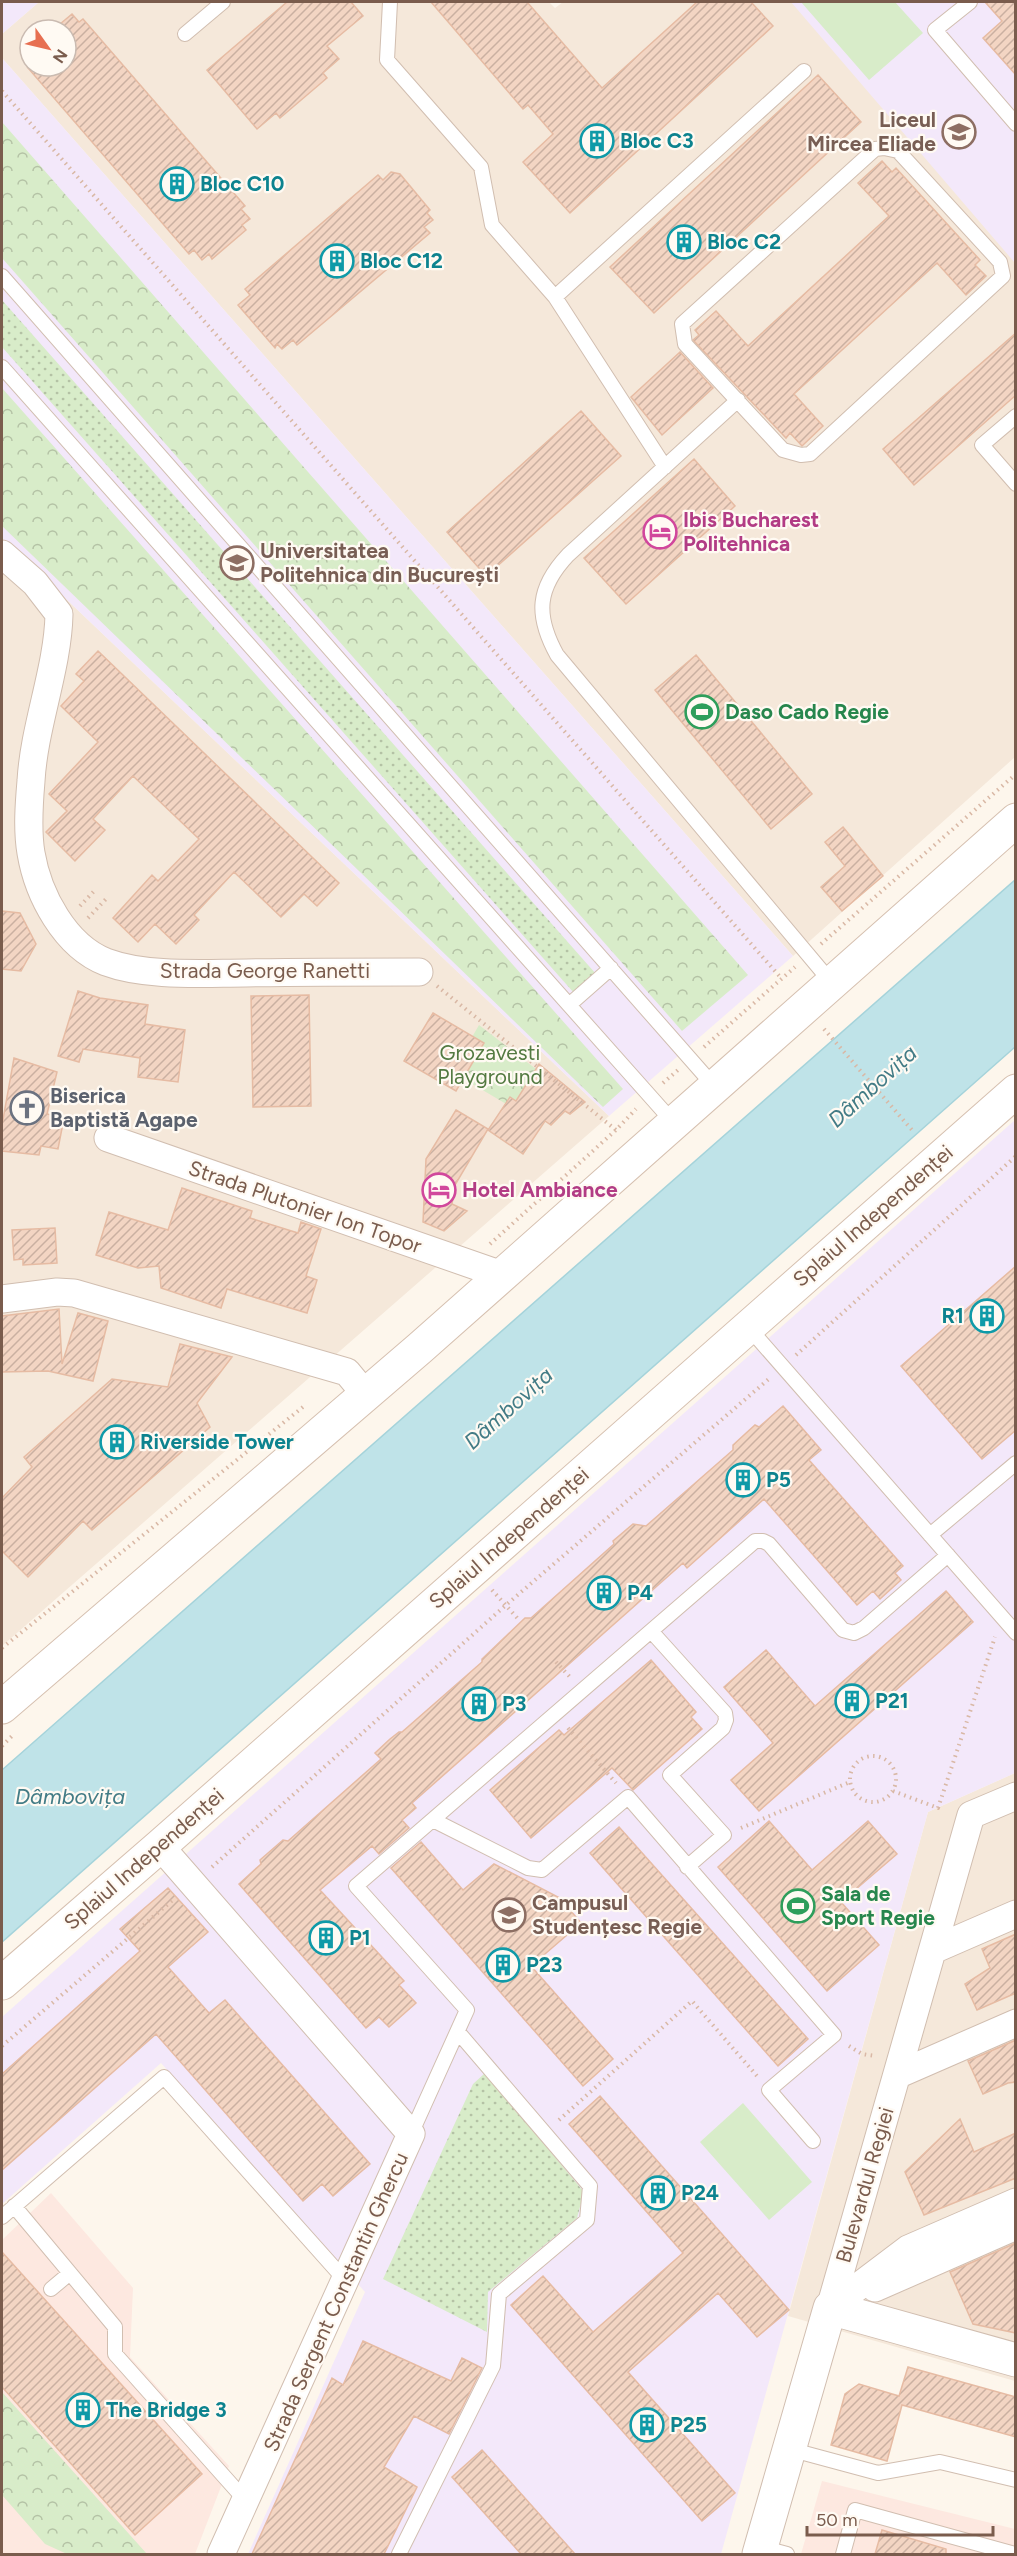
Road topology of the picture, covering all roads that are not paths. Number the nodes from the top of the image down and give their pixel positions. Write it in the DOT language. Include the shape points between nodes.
graph roads {
  1 [pos="223,2"];
  2 [pos="390,2"];
  3 [pos="970,2"];
  4 [pos="185,34"];
  5 [pos="804,71"];
  6 [pos="1016,124"];
  7 [pos="2,276"];
  8 [pos="555,297"];
  9 [pos="2,367"];
  10 [pos="738,400"];
  11 [pos="1016,416"];
  12 [pos="664,467"];
  13 [pos="1016,484"];
  14 [pos="2,554"];
  15 [pos="1016,820"];
  16 [pos="611,968"];
  17 [pos="419,972"];
  18 [pos="831,982"];
  19 [pos="569,1005"];
  20 [pos="714,1086"];
  21 [pos="1016,1091"];
  22 [pos="673,1122"];
  23 [pos="108,1138"];
  24 [pos="502,1275"];
  25 [pos="2,1299"];
  26 [pos="748,1327"];
  27 [pos="366,1395"];
  28 [pos="1016,1463"];
  29 [pos="930,1535"];
  30 [pos="948,1555"];
  31 [pos="651,1631"];
  32 [pos="1016,1633"];
  33 [pos="2,1707"];
  34 [pos="1016,1796"];
  35 [pos="433,1820"];
  36 [pos="160,1846"];
  37 [pos="687,1867"];
  38 [pos="1016,1914"];
  39 [pos="933,1950"];
  40 [pos="2,1983"];
  41 [pos="1016,2023"];
  42 [pos="458,2032"];
  43 [pos="899,2067"];
  44 [pos="411,2134"];
  45 [pos="813,2141"];
  46 [pos="1016,2202"];
  47 [pos="14,2206"];
  48 [pos="2,2217"];
  49 [pos="1016,2226"];
  50 [pos="70,2273"];
  51 [pos="345,2280"];
  52 [pos="51,2289"];
  53 [pos="830,2308"];
  54 [pos="1016,2360"];
  55 [pos="789,2449"];
  56 [pos="1016,2480"];
  57 [pos="246,2500"];
  58 [pos="769,2552"];
  59 [pos="221,2554"];
  60 [pos="399,2554"];
  61 [pos="843,2554"];
  62 [pos="1015,2554"];
  1 -- 4 [label="lane"];
  2 -- 8 [label="lane" via="387,60 481,167 492,225"];
  3 -- 6 [label="lane" via="935,30"];
  5 -- 8 [label="lane"];
  7 -- 16 [label="lane"];
  8 -- 12 [label="lane"];
  9 -- 19 [label="lane"];
  10 -- 10 [label="lane" via="783,450 810,453 1003,276 1000,262 898,151 875,149 682,324 685,344"];
  10 -- 12 [label="lane"];
  11 -- 13 [label="lane" via="982,445"];
  12 -- 18 [label="lane" via="553,571 542,597 544,625 557,654"];
  14 -- 17 [label="street, Strada George Ranetti" via="35,583 59,615 31,778 31,853 40,884 70,938 107,962 148,970"];
  15 -- 18 [label="main road"];
  16 -- 19 [label="lane"];
  16 -- 20 [label="lane"];
  18 -- 20 [label="main road"];
  19 -- 22 [label="lane"];
  20 -- 22 [label="main road"];
  21 -- 26 [label="main road, Splaiul Independenței"];
  22 -- 24 [label="main road"];
  23 -- 24 [label="street, Strada Plutonier Ion Topor"];
  24 -- 27 [label="main road"];
  25 -- 27 [label="street" via="74,1293 347,1372"];
  26 -- 29 [label="lane"];
  26 -- 36 [label="main road, Splaiul Independenței"];
  27 -- 33 [label="main road"];
  28 -- 29 [label="lane"];
  29 -- 30 [label="lane"];
  30 -- 31 [label="lane" via="854,1633 843,1630 768,1544 755,1541"];
  30 -- 32 [label="lane"];
  31 -- 35 [label="lane"];
  31 -- 37 [label="lane" via="725,1713 723,1728 670,1775 724,1835"];
  34 -- 39 [label="street, Bulevardul Regiei" via="971,1815"];
  35 -- 37 [label="lane" via="528,1868 542,1870 628,1797"];
  35 -- 42 [label="lane" via="356,1886 467,2010"];
  36 -- 40 [label="main road, Splaiul Independenței"];
  36 -- 44 [label="street, Strada Sergent Constantin Ghercu"];
  37 -- 45 [label="lane" via="834,2035 769,2090"];
  38 -- 39 [label="street"];
  39 -- 43 [label="street, Bulevardul Regiei"];
  41 -- 43 [label="street"];
  42 -- 44 [label="lane"];
  42 -- 60 [label="lane" via="590,2186 587,2220 499,2294 493,2366"];
  43 -- 53 [label="street, Bulevardul Regiei"];
  44 -- 51 [label="street, Strada Sergent Constantin Ghercu"];
  46 -- 53 [label="street" via="908,2249"];
  47 -- 48 [label="lane"];
  47 -- 50 [label="lane"];
  47 -- 51 [label="lane" via="164,2077"];
  49 -- 53 [label="street"];
  50 -- 52 [label="lane"];
  50 -- 57 [label="lane" via="115,2327 115,2354"];
  51 -- 57 [label="street, Strada Sergent Constantin Ghercu"];
  53 -- 54 [label="main road"];
  53 -- 55 [label="main road, Bulevardul Regiei"];
  55 -- 56 [label="lane" via="878,2472 940,2462"];
  55 -- 58 [label="main road, Bulevardul Regiei"];
  57 -- 59 [label="street, Strada Sergent Constantin Ghercu"];
  61 -- 62 [label="lane" via="855,2510"];
}
